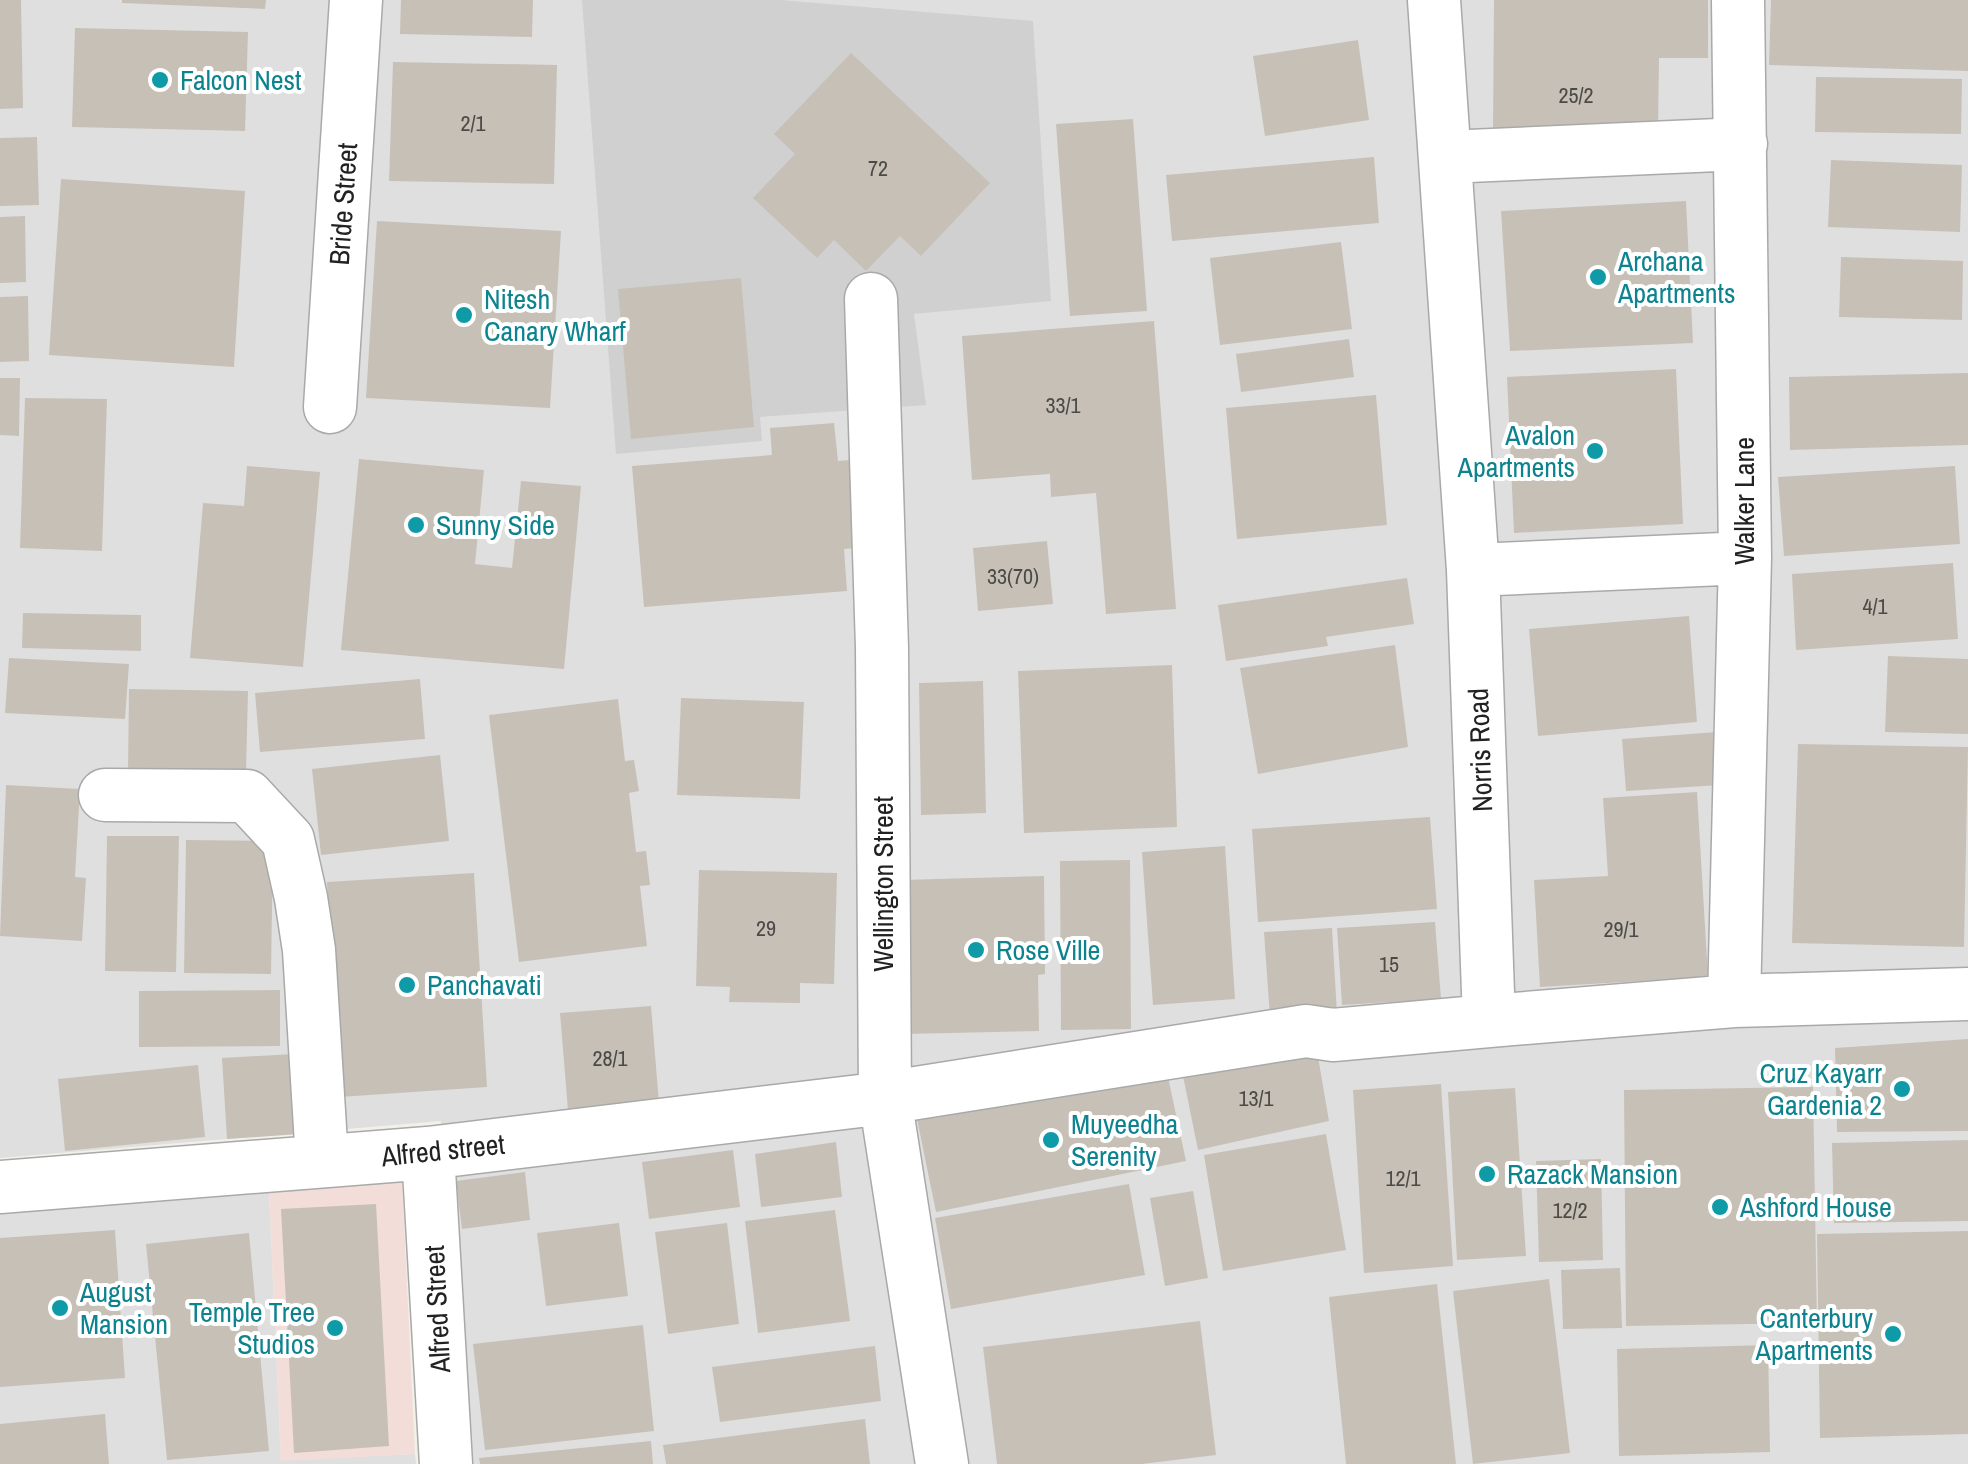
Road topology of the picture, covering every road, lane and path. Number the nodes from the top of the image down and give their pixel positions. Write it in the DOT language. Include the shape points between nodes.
graph roads {
  1 [pos="356,0"];
  2 [pos="1434,0"];
  3 [pos="1738,0"];
  4 [pos="1741,144"];
  5 [pos="1446,157"];
  6 [pos="871,299"];
  7 [pos="330,407"];
  8 [pos="1745,558"];
  9 [pos="1473,570"];
  10 [pos="106,794"];
  11 [pos="1968,994"];
  12 [pos="1734,1001"];
  13 [pos="1489,1021"];
  14 [pos="885,1098"];
  15 [pos="428,1153"];
  16 [pos="322,1160"];
  17 [pos="0,1187"];
  18 [pos="446,1464"];
  19 [pos="942,1464"];
  1 -- 7 [label="street, Bride Street"];
  2 -- 5 [label="street, Norris Road"];
  3 -- 4 [label="street, Walker Lane"];
  4 -- 5 [label="street"];
  4 -- 8 [label="street, Walker Lane"];
  5 -- 9 [label="street, Norris Road"];
  6 -- 14 [label="street, Wellington Street"];
  8 -- 9 [label="street"];
  8 -- 12 [label="street, Walker Lane"];
  9 -- 13 [label="street, Norris Road"];
  10 -- 16 [label="street" via="247,796 288,840 309,950"];
  11 -- 12 [label="street"];
  12 -- 13 [label="street"];
  13 -- 14 [label="street, Alfred street" via="1333,1036 1306,1031"];
  14 -- 15 [label="street, Alfred street"];
  14 -- 19 [label="street, Wellington Street"];
  15 -- 16 [label="street, Alfred street"];
  15 -- 18 [label="street, Alfred Street"];
  16 -- 17 [label="street, Alfred street"];
}
